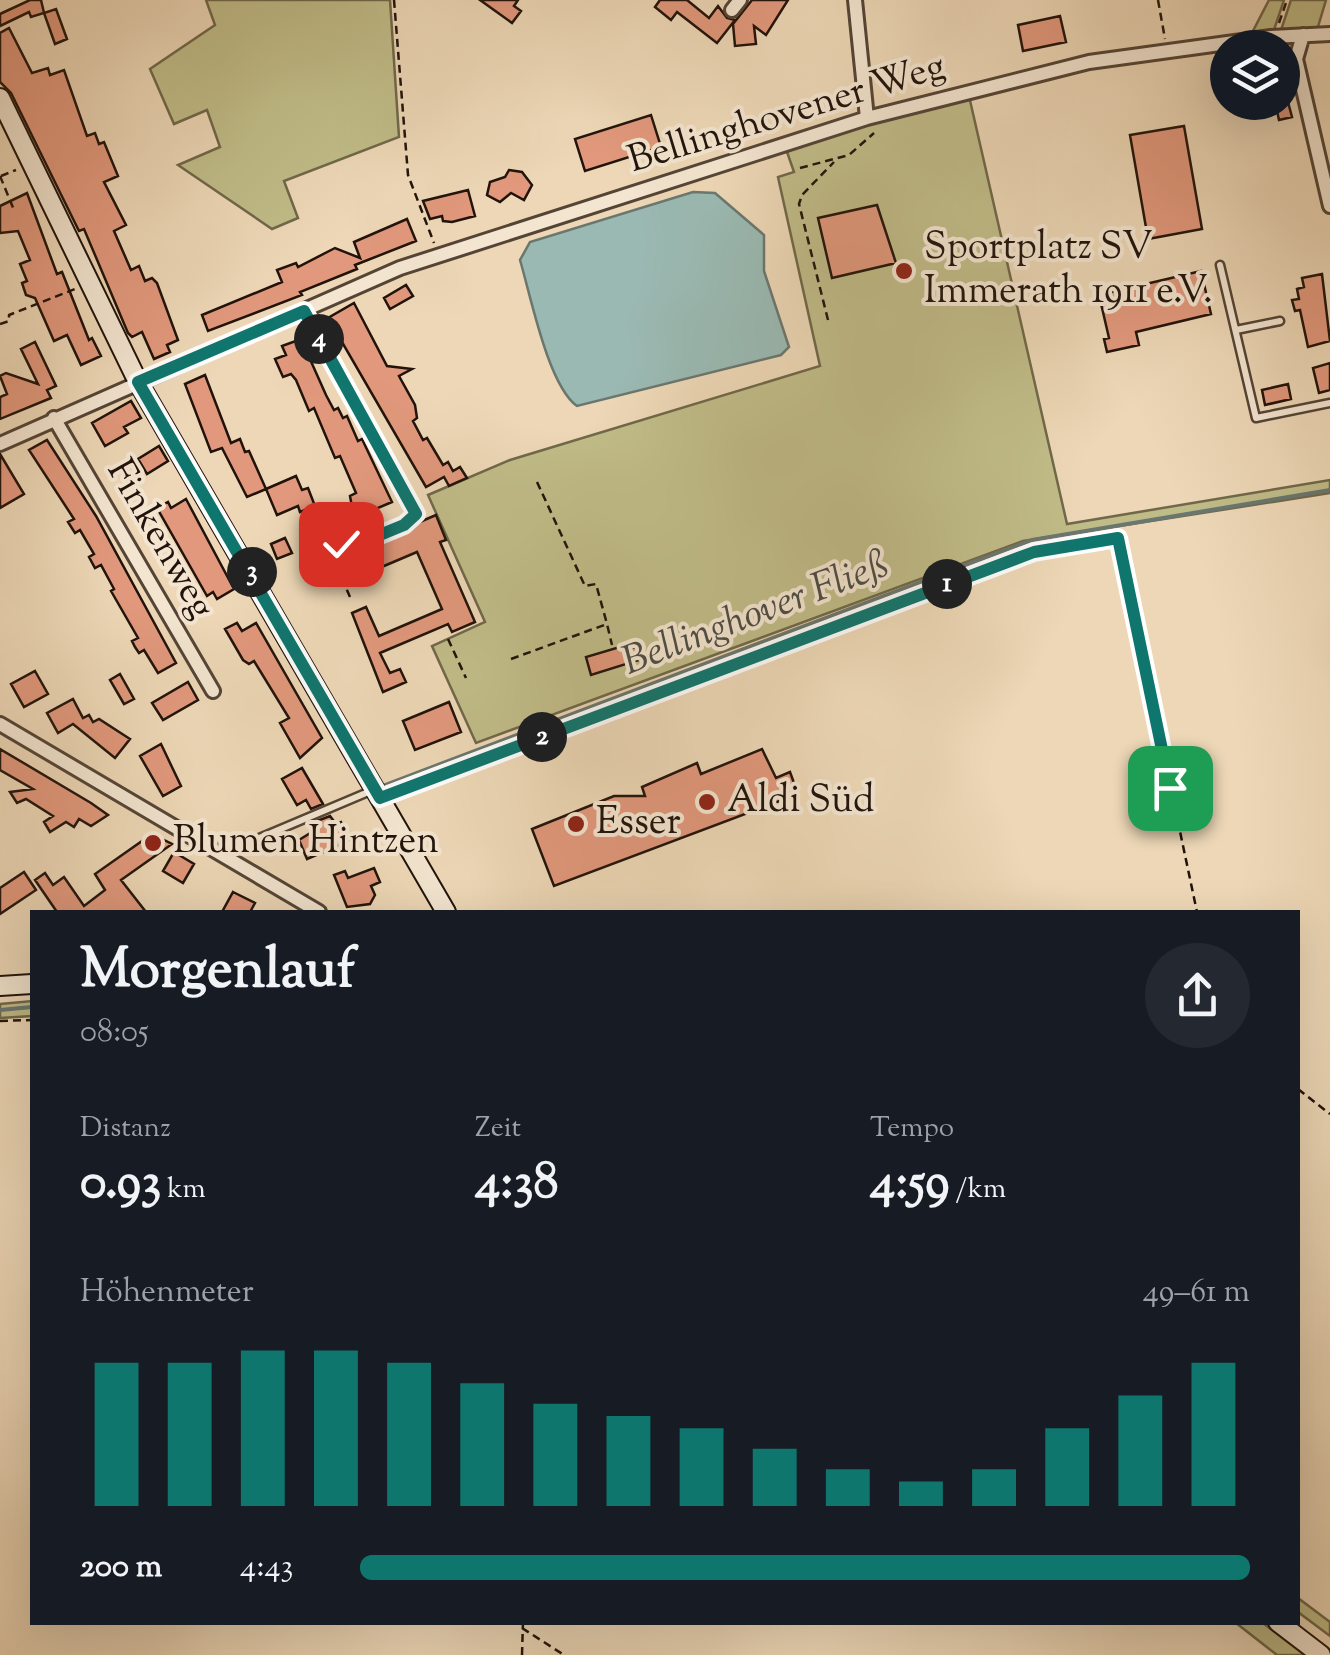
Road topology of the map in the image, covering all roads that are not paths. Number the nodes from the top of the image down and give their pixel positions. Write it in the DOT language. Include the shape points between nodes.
graph roads {
  1 [pos="855,0"];
  2 [pos="1330,34"];
  3 [pos="1303,35"];
  4 [pos="0,98"];
  5 [pos="867,118"];
  6 [pos="1330,206"];
  7 [pos="1220,266"];
  8 [pos="304,311"];
  9 [pos="1280,321"];
  10 [pos="1236,330"];
  11 [pos="138,382"];
  12 [pos="1330,403"];
  13 [pos="54,418"];
  14 [pos="0,444"];
  15 [pos="416,514"];
  16 [pos="213,691"];
  17 [pos="0,724"];
  18 [pos="377,794"];
  19 [pos="227,860"];
  20 [pos="316,910"];
  21 [pos="440,910"];
  22 [pos="30,984"];
  23 [pos="0,986"];
  24 [pos="1282,1625"];
  25 [pos="1321,1655"];
  1 -- 5 [label="street"];
  2 -- 3 [label="street, Bellinghovener Weg"];
  3 -- 5 [label="street, Bellinghovener Weg" via="1090,62"];
  3 -- 6 [label="street" via="1296,59"];
  4 -- 11 [label="street"];
  5 -- 8 [label="street, Bellinghovener Weg" via="438,254"];
  7 -- 10 [label="lane"];
  8 -- 11 [label="street, Bellinghovener Weg"];
  8 -- 15 [label="street"];
  9 -- 10 [label="lane"];
  10 -- 12 [label="lane" via="1256,418"];
  11 -- 13 [label="street, Bellinghovener Weg"];
  11 -- 18 [label="street"];
  13 -- 14 [label="street, Bellinghovener Weg"];
  13 -- 16 [label="street, Finkenweg"];
  17 -- 19 [label="street"];
  18 -- 19 [label="lane" via="238,848"];
  18 -- 21 [label="street"];
  19 -- 20 [label="street"];
  22 -- 23 [label="street"];
  24 -- 25 [label="street"];
}
